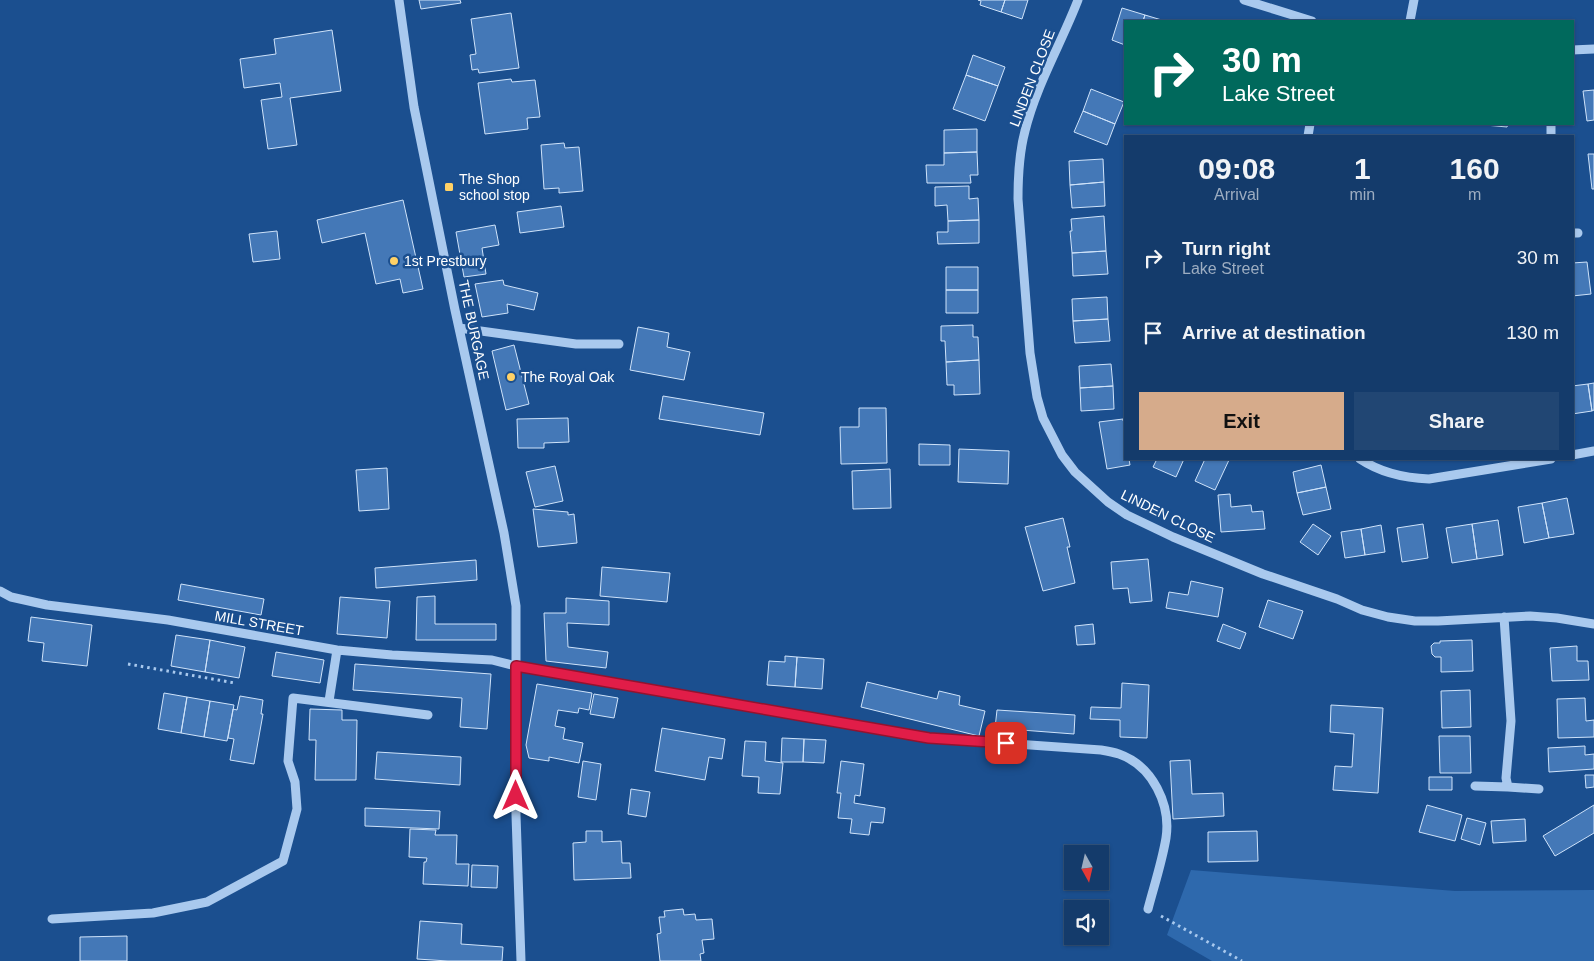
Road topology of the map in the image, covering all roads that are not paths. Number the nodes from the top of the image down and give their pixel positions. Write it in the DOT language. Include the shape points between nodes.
graph roads {
  1 [pos="399,0"];
  2 [pos="1078,0"];
  3 [pos="1244,0"];
  4 [pos="1414,0"];
  5 [pos="1309,20"];
  6 [pos="1410,20"];
  7 [pos="1594,49"];
  8 [pos="1574,50"];
  9 [pos="459,328"];
  10 [pos="619,344"];
  11 [pos="1594,451"];
  12 [pos="1574,455"];
  13 [pos="1361,460"];
  14 [pos="1545,460"];
  15 [pos="0,591"];
  16 [pos="1504,616"];
  17 [pos="1594,624"];
  18 [pos="337,650"];
  19 [pos="516,666"];
  20 [pos="329,701"];
  21 [pos="428,715"];
  22 [pos="1475,786"];
  23 [pos="1508,788"];
  24 [pos="1539,789"];
  25 [pos="1148,909"];
  26 [pos="52,919"];
  27 [pos="520,961"];
  1 -- 9 [label="street, THE BURGAGE" via="414,107"];
  2 -- 16 [label="street, LINDEN CLOSE" via="1032,107 1018,177 1029,343 1037,398 1043,418 1062,454 1090,488 1127,515 1263,574 1388,617 1438,621"];
  3 -- 5 [label="street"];
  4 -- 6 [label="street"];
  7 -- 8 [label="street"];
  9 -- 10 [label="street" via="576,344"];
  9 -- 19 [label="street, THE BURGAGE" via="504,533 516,606"];
  11 -- 12 [label="street"];
  13 -- 14 [label="street" via="1389,474 1428,479"];
  15 -- 18 [label="street, MILL STREET" via="11,597 46,604 168,620"];
  16 -- 17 [label="street, LINDEN CLOSE" via="1557,618"];
  16 -- 23 [label="street" via="1511,721"];
  18 -- 19 [label="street, MILL STREET" via="492,660"];
  18 -- 20 [label="street"];
  19 -- 25 [label="street, MILL STREET" via="929,738 1119,754 1138,766 1153,782 1165,809 1166,839"];
  19 -- 27 [label="street, THE BURGAGE"];
  20 -- 21 [label="street"];
  20 -- 26 [label="street" via="293,698 288,761 295,782 297,809 283,861 206,902 153,913"];
  22 -- 23 [label="street"];
  23 -- 24 [label="street"];
}
